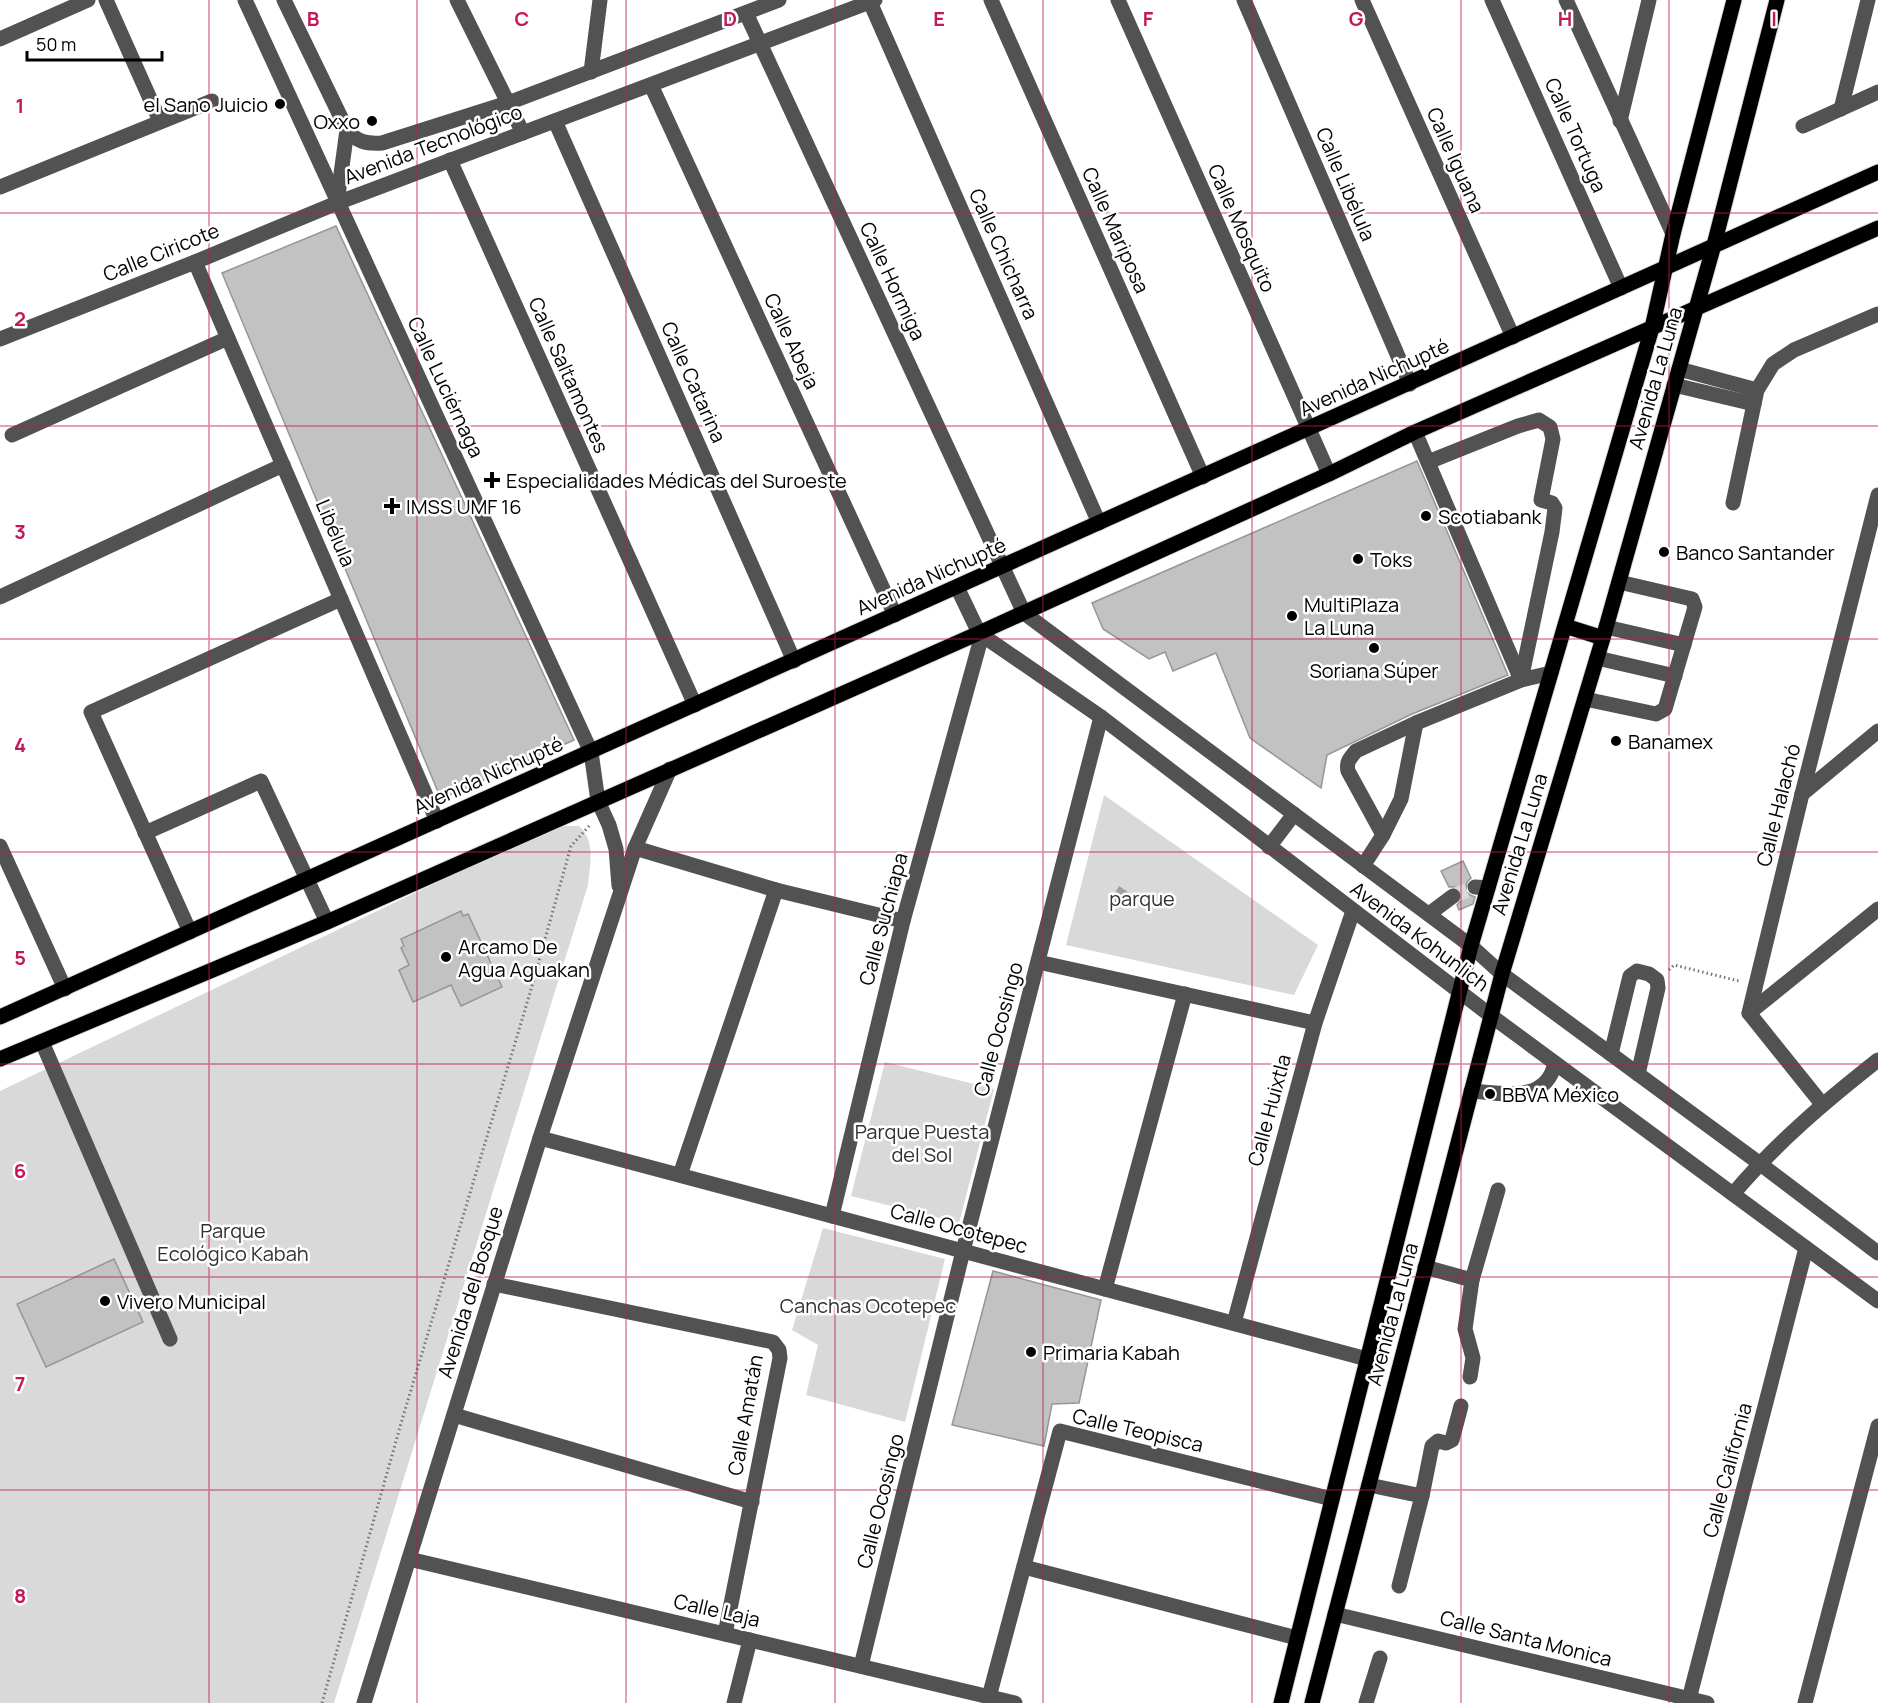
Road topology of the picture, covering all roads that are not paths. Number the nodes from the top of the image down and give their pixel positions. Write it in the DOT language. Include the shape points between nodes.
graph roads {
  1 [pos="88,0"];
  2 [pos="106,0"];
  3 [pos="245,0"];
  4 [pos="284,0"];
  5 [pos="457,0"];
  6 [pos="600,0"];
  7 [pos="779,0"];
  8 [pos="992,0"];
  9 [pos="1118,0"];
  10 [pos="1244,0"];
  11 [pos="1362,0"];
  12 [pos="1492,0"];
  13 [pos="1566,0"];
  14 [pos="1650,0"];
  15 [pos="1734,0"];
  16 [pos="1777,0"];
  17 [pos="1868,0"];
  18 [pos="873,1"];
  19 [pos="746,13"];
  20 [pos="0,39"];
  21 [pos="760,43"];
  22 [pos="591,72"];
  23 [pos="651,85"];
  24 [pos="1878,92"];
  25 [pos="212,101"];
  26 [pos="508,104"];
  27 [pos="1840,109"];
  28 [pos="160,121"];
  29 [pos="555,121"];
  30 [pos="1620,121"];
  31 [pos="1803,126"];
  32 [pos="347,130"];
  33 [pos="523,133"];
  34 [pos="450,160"];
  35 [pos="1878,172"];
  36 [pos="0,187"];
  37 [pos="337,203"];
  38 [pos="1878,228"];
  39 [pos="1673,234"];
  40 [pos="1714,245"];
  41 [pos="195,262"];
  42 [pos="1665,268"];
  43 [pos="1621,288"];
  44 [pos="1696,308"];
  45 [pos="1878,314"];
  46 [pos="1652,328"];
  47 [pos="1513,337"];
  48 [pos="228,338"];
  49 [pos="0,339"];
  50 [pos="1679,369"];
  51 [pos="1410,384"];
  52 [pos="1674,385"];
  53 [pos="1755,397"];
  54 [pos="1309,429"];
  55 [pos="1414,432"];
  56 [pos="12,435"];
  57 [pos="1428,462"];
  58 [pos="283,465"];
  59 [pos="1329,474"];
  60 [pos="1203,477"];
  61 [pos="1878,495"];
  62 [pos="1733,503"];
  63 [pos="1100,523"];
  64 [pos="1001,567"];
  65 [pos="1619,582"];
  66 [pos="957,587"];
  67 [pos="0,597"];
  68 [pos="341,599"];
  69 [pos="1024,613"];
  70 [pos="895,615"];
  71 [pos="1565,626"];
  72 [pos="1605,633"];
  73 [pos="981,634"];
  74 [pos="1684,645"];
  75 [pos="1597,658"];
  76 [pos="794,661"];
  77 [pos="1551,673"];
  78 [pos="1675,676"];
  79 [pos="1521,680"];
  80 [pos="1585,699"];
  81 [pos="695,705"];
  82 [pos="1101,717"];
  83 [pos="1416,723"];
  84 [pos="1878,731"];
  85 [pos="591,752"];
  86 [pos="670,769"];
  87 [pos="1802,794"];
  88 [pos="600,807"];
  89 [pos="1294,814"];
  90 [pos="437,821"];
  91 [pos="146,833"];
  92 [pos="1383,835"];
  93 [pos="0,846"];
  94 [pos="1269,847"];
  95 [pos="635,848"];
  96 [pos="1363,866"];
  97 [pos="308,879"];
  98 [pos="776,890"];
  99 [pos="620,894"];
  100 [pos="1453,896"];
  101 [pos="1878,909"];
  102 [pos="1353,911"];
  103 [pos="1429,914"];
  104 [pos="903,921"];
  105 [pos="327,922"];
  106 [pos="190,932"];
  107 [pos="1471,946"];
  108 [pos="1038,962"];
  109 [pos="1502,974"];
  110 [pos="65,989"];
  111 [pos="1459,992"];
  112 [pos="1185,994"];
  113 [pos="1749,1013"];
  114 [pos="1491,1016"];
  115 [pos="0,1017"];
  116 [pos="1315,1023"];
  117 [pos="42,1042"];
  118 [pos="1611,1054"];
  119 [pos="0,1059"];
  120 [pos="1878,1060"];
  121 [pos="1555,1063"];
  122 [pos="1638,1074"];
  123 [pos="1471,1091"];
  124 [pos="1822,1104"];
  125 [pos="540,1138"];
  126 [pos="1759,1163"];
  127 [pos="680,1175"];
  128 [pos="1498,1190"];
  129 [pos="1733,1194"];
  130 [pos="832,1216"];
  131 [pos="1806,1248"];
  132 [pos="963,1251"];
  133 [pos="1878,1253"];
  134 [pos="1425,1267"];
  135 [pos="1472,1280"];
  136 [pos="494,1284"];
  137 [pos="1105,1289"];
  138 [pos="1878,1301"];
  139 [pos="1234,1323"];
  140 [pos="170,1339"];
  141 [pos="1367,1359"];
  142 [pos="1470,1377"];
  143 [pos="1461,1406"];
  144 [pos="454,1415"];
  145 [pos="1878,1425"];
  146 [pos="1369,1485"];
  147 [pos="1422,1496"];
  148 [pos="1332,1499"];
  149 [pos="752,1502"];
  150 [pos="409,1559"];
  151 [pos="1024,1567"];
  152 [pos="1399,1586"];
  153 [pos="1335,1614"];
  154 [pos="725,1634"];
  155 [pos="1297,1638"];
  156 [pos="750,1640"];
  157 [pos="1380,1658"];
  158 [pos="861,1666"];
  159 [pos="989,1697"];
  160 [pos="1688,1701"];
  161 [pos="364,1703"];
  162 [pos="734,1703"];
  163 [pos="1015,1703"];
  164 [pos="1281,1703"];
  165 [pos="1312,1703"];
  166 [pos="1366,1703"];
  167 [pos="1707,1703"];
  168 [pos="1805,1703"];
  1 -- 20 [label="street"];
  2 -- 28 [label="street"];
  3 -- 37 [label="street, Calle Luciérnaga"];
  4 -- 32 [label="street"];
  5 -- 26 [label="street"];
  6 -- 22 [label="street"];
  7 -- 19 [label="street, Avenida Tecnológico"];
  8 -- 60 [label="street, Calle Mariposa"];
  9 -- 54 [label="street, Calle Mosquito"];
  10 -- 51 [label="street, Calle Libélula"];
  11 -- 47 [label="street, Calle Iguana"];
  12 -- 43 [label="street, Calle Tortuga"];
  13 -- 30 [label="street"];
  14 -- 30 [label="street"];
  15 -- 39 [label="main road, Avenida La Luna"];
  16 -- 40 [label="main road, Avenida La Luna"];
  17 -- 27 [label="street"];
  18 -- 21 [label="street, Avenida Tecnológico"];
  18 -- 63 [label="street, Calle Chicharra"];
  19 -- 21 [label="street, Calle Hormiga"];
  19 -- 22 [label="street, Avenida Tecnológico"];
  21 -- 23 [label="street, Avenida Tecnológico"];
  21 -- 64 [label="street, Calle Hormiga"];
  22 -- 26 [label="street, Avenida Tecnológico"];
  23 -- 29 [label="street, Avenida Tecnológico"];
  23 -- 70 [label="street, Calle Abeja"];
  24 -- 27 [label="street"];
  25 -- 28 [label="street"];
  26 -- 32 [label="street, Avenida Tecnológico" via="381,143 355,139"];
  26 -- 33 [label="street"];
  27 -- 31 [label="street"];
  28 -- 36 [label="street"];
  29 -- 33 [label="street, Avenida Tecnológico"];
  29 -- 76 [label="street, Calle Catarina"];
  30 -- 39 [label="street"];
  32 -- 37 [label="street, Avenida Tecnológico"];
  33 -- 34 [label="street, Avenida Tecnológico"];
  34 -- 37 [label="street, Avenida Tecnológico"];
  34 -- 81 [label="street, Calle Saltamontes"];
  35 -- 40 [label="main road, Avenida Nichupté"];
  37 -- 41 [label="street, Calle Ciricote"];
  37 -- 85 [label="street, Calle Luciérnaga"];
  38 -- 44 [label="main road"];
  39 -- 42 [label="main road, Avenida La Luna"];
  40 -- 42 [label="main road, Avenida Nichupté"];
  40 -- 44 [label="main road, Avenida La Luna"];
  41 -- 48 [label="street, Libélula"];
  41 -- 49 [label="street, Calle Ciricote"];
  42 -- 43 [label="main road, Avenida Nichupté"];
  42 -- 46 [label="main road, Avenida La Luna"];
  43 -- 47 [label="main road, Avenida Nichupté"];
  44 -- 46 [label="main road"];
  44 -- 50 [label="main road, Avenida La Luna"];
  45 -- 53 [label="street" via="1794,350 1773,364"];
  46 -- 55 [label="main road"];
  46 -- 71 [label="main road, Avenida La Luna"];
  47 -- 51 [label="main road, Avenida Nichupté"];
  48 -- 56 [label="street"];
  48 -- 58 [label="street, Libélula"];
  50 -- 52 [label="main road, Avenida La Luna"];
  50 -- 53 [label="street"];
  51 -- 54 [label="main road, Avenida Nichupté"];
  52 -- 53 [label="street"];
  52 -- 65 [label="main road, Avenida La Luna"];
  53 -- 62 [label="street"];
  54 -- 59 [label="street, Calle Mosquito"];
  54 -- 60 [label="main road, Avenida Nichupté"];
  55 -- 57 [label="street"];
  55 -- 59 [label="main road"];
  57 -- 79 [label="street"];
  57 -- 79 [label="street" via="1518,426 1539,420 1550,427 1553,439 1540,500 1555,508"];
  58 -- 67 [label="street"];
  58 -- 68 [label="street, Libélula"];
  59 -- 69 [label="main road"];
  60 -- 63 [label="main road, Avenida Nichupté"];
  61 -- 87 [label="street, Calle Halachó"];
  63 -- 64 [label="main road, Avenida Nichupté"];
  64 -- 66 [label="main road, Avenida Nichupté"];
  64 -- 69 [label="street, Avenida Kohunlich"];
  65 -- 72 [label="main road, Avenida La Luna"];
  65 -- 74 [label="street" via="1692,600 1695,607"];
  66 -- 70 [label="main road, Avenida Nichupté"];
  66 -- 73 [label="street, Avenida Kohunlich"];
  68 -- 90 [label="street, Libélula"];
  68 -- 91 [label="street" via="91,712"];
  69 -- 73 [label="main road"];
  69 -- 89 [label="street, Avenida Kohunlich"];
  70 -- 76 [label="main road, Avenida Nichupté"];
  71 -- 72 [label="main road"];
  71 -- 77 [label="main road, Avenida La Luna"];
  72 -- 74 [label="street"];
  72 -- 75 [label="main road, Avenida La Luna"];
  73 -- 82 [label="street, Avenida Kohunlich"];
  73 -- 86 [label="main road"];
  73 -- 104 [label="street, Calle Suchiapa"];
  74 -- 78 [label="street"];
  75 -- 78 [label="street"];
  75 -- 80 [label="main road, Avenida La Luna"];
  76 -- 81 [label="main road, Avenida Nichupté"];
  77 -- 79 [label="street"];
  77 -- 107 [label="main road, Avenida La Luna" via="1481,887"];
  78 -- 80 [label="street" via="1665,709 1660,713"];
  79 -- 83 [label="street"];
  80 -- 109 [label="main road, Avenida La Luna"];
  81 -- 85 [label="main road, Avenida Nichupté"];
  82 -- 94 [label="street, Avenida Kohunlich"];
  82 -- 108 [label="street, Calle Ocosingo"];
  83 -- 92 [label="street" via="1401,799"];
  83 -- 92 [label="street" via="1356,751 1347,764"];
  84 -- 87 [label="street"];
  85 -- 88 [label="street, Avenida del Bosque"];
  85 -- 90 [label="main road, Avenida Nichupté"];
  86 -- 88 [label="main road"];
  86 -- 95 [label="street, Avenida del Bosque"];
  87 -- 113 [label="street, Calle Halachó"];
  88 -- 99 [label="street, Avenida del Bosque" via="616,849"];
  88 -- 105 [label="main road"];
  89 -- 94 [label="street"];
  89 -- 96 [label="street, Avenida Kohunlich"];
  90 -- 97 [label="main road, Avenida Nichupté"];
  91 -- 97 [label="street" via="261,781"];
  91 -- 106 [label="street"];
  92 -- 96 [label="street"];
  93 -- 110 [label="street"];
  94 -- 102 [label="street, Avenida Kohunlich"];
  95 -- 98 [label="street"];
  95 -- 99 [label="street, Avenida del Bosque"];
  96 -- 103 [label="street, Avenida Kohunlich"];
  97 -- 105 [label="street"];
  97 -- 106 [label="main road, Avenida Nichupté"];
  98 -- 104 [label="street"];
  98 -- 127 [label="street"];
  99 -- 125 [label="street, Avenida del Bosque"];
  100 -- 103 [label="street"];
  101 -- 113 [label="street"];
  102 -- 111 [label="street, Avenida Kohunlich"];
  102 -- 116 [label="street, Calle Huixtla"];
  103 -- 107 [label="street, Avenida Kohunlich"];
  104 -- 130 [label="street, Calle Suchiapa"];
  105 -- 117 [label="main road"];
  106 -- 110 [label="main road, Avenida Nichupté"];
  107 -- 109 [label="street, Avenida Kohunlich"];
  107 -- 111 [label="main road, Avenida La Luna"];
  108 -- 112 [label="street"];
  108 -- 132 [label="street, Calle Ocosingo"];
  109 -- 114 [label="main road, Avenida La Luna"];
  109 -- 118 [label="street, Avenida Kohunlich"];
  110 -- 115 [label="main road, Avenida Nichupté"];
  111 -- 114 [label="street, Avenida Kohunlich"];
  111 -- 141 [label="main road, Avenida La Luna"];
  112 -- 116 [label="street"];
  112 -- 137 [label="street"];
  113 -- 124 [label="street"];
  114 -- 121 [label="street, Avenida Kohunlich"];
  114 -- 123 [label="main road, Avenida La Luna"];
  116 -- 139 [label="street, Calle Huixtla"];
  117 -- 119 [label="main road"];
  117 -- 140 [label="street"];
  118 -- 122 [label="street, Avenida Kohunlich"];
  118 -- 122 [label="street" via="1630,976 1637,971 1649,974 1657,980 1659,988"];
  120 -- 124 [label="street"];
  121 -- 123 [label="street" via="1546,1084 1527,1093"];
  121 -- 129 [label="street, Avenida Kohunlich"];
  122 -- 126 [label="street, Avenida Kohunlich"];
  123 -- 134 [label="main road, Avenida La Luna"];
  124 -- 126 [label="street"];
  125 -- 127 [label="street, Calle Ocotepec"];
  125 -- 136 [label="street, Avenida del Bosque"];
  126 -- 129 [label="street"];
  126 -- 133 [label="street, Avenida Kohunlich"];
  127 -- 130 [label="street, Calle Ocotepec"];
  128 -- 135 [label="street"];
  129 -- 131 [label="street, Avenida Kohunlich"];
  130 -- 132 [label="street, Calle Ocotepec"];
  131 -- 138 [label="street, Avenida Kohunlich"];
  131 -- 160 [label="street, Calle California"];
  132 -- 137 [label="street, Calle Ocotepec"];
  132 -- 158 [label="street, Calle Ocosingo"];
  134 -- 135 [label="street"];
  134 -- 146 [label="main road, Avenida La Luna"];
  135 -- 142 [label="street" via="1465,1329 1473,1358"];
  136 -- 144 [label="street, Avenida del Bosque"];
  136 -- 149 [label="street, Calle Amatán" via="773,1342 780,1358"];
  137 -- 139 [label="street, Calle Ocotepec"];
  139 -- 141 [label="street, Calle Ocotepec"];
  141 -- 148 [label="main road, Avenida La Luna"];
  143 -- 147 [label="street" via="1452,1440 1438,1441 1432,1446"];
  144 -- 149 [label="street"];
  144 -- 150 [label="street, Avenida del Bosque"];
  145 -- 168 [label="street"];
  146 -- 147 [label="street"];
  146 -- 153 [label="main road, Avenida La Luna"];
  147 -- 152 [label="street"];
  148 -- 151 [label="street, Calle Teopisca" via="1060,1431"];
  148 -- 155 [label="main road, Avenida La Luna"];
  149 -- 154 [label="street, Calle Amatán"];
  150 -- 154 [label="street, Calle Laja"];
  150 -- 161 [label="street, Avenida del Bosque"];
  151 -- 155 [label="street"];
  151 -- 159 [label="street, Calle Teopisca"];
  153 -- 160 [label="street, Calle Santa Monica"];
  153 -- 165 [label="main road, Avenida La Luna"];
  154 -- 156 [label="street, Calle Laja"];
  155 -- 164 [label="main road, Avenida La Luna"];
  156 -- 158 [label="street, Calle Laja"];
  156 -- 162 [label="street"];
  157 -- 166 [label="street"];
  158 -- 159 [label="street, Calle Laja"];
  159 -- 163 [label="street, Calle Laja"];
  160 -- 167 [label="street, Calle Santa Monica"];
}
